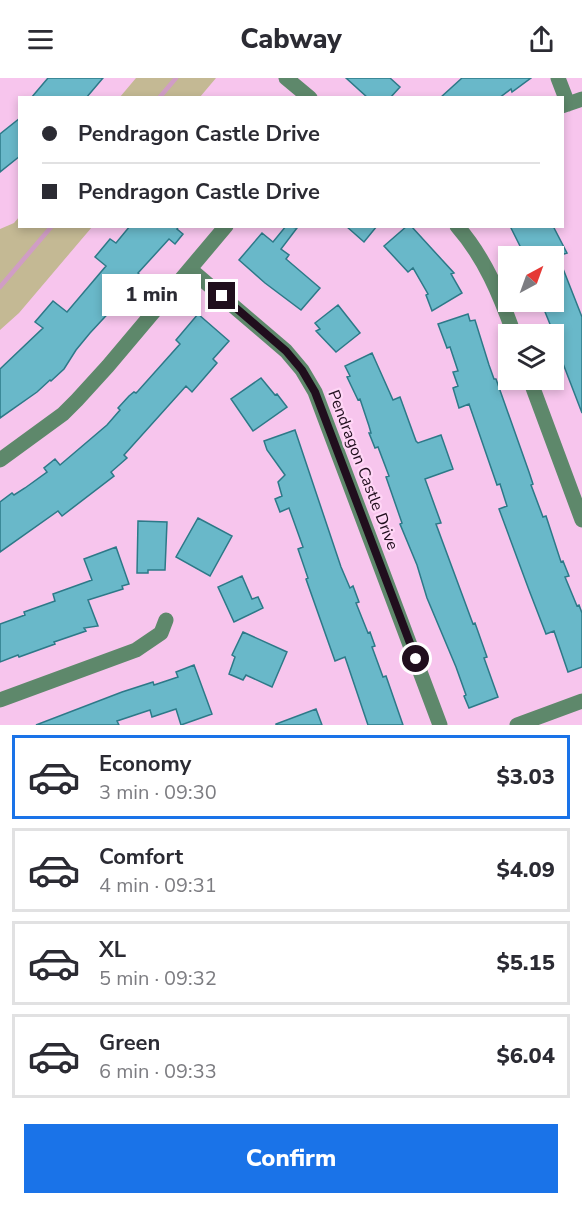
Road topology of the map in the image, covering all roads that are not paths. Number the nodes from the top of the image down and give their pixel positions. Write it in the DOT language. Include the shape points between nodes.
graph roads {
  1 [pos="286,78"];
  2 [pos="558,78"];
  3 [pos="308,96"];
  4 [pos="571,103"];
  5 [pos="224,228"];
  6 [pos="459,228"];
  7 [pos="190,269"];
  8 [pos="510,324"];
  9 [pos="535,390"];
  10 [pos="0,460"];
  11 [pos="582,520"];
  12 [pos="166,621"];
  13 [pos="0,700"];
  14 [pos="582,701"];
  15 [pos="440,725"];
  16 [pos="517,725"];
  1 -- 3 [label="street"];
  2 -- 4 [label="street"];
  5 -- 7 [label="street"];
  6 -- 8 [label="street" via="483,261"];
  7 -- 10 [label="street" via="78,400"];
  7 -- 15 [label="street, Pendragon Castle Drive" via="286,351 315,392"];
  9 -- 11 [label="street"];
  12 -- 13 [label="street" via="161,633 136,650"];
  14 -- 16 [label="street"];
}
